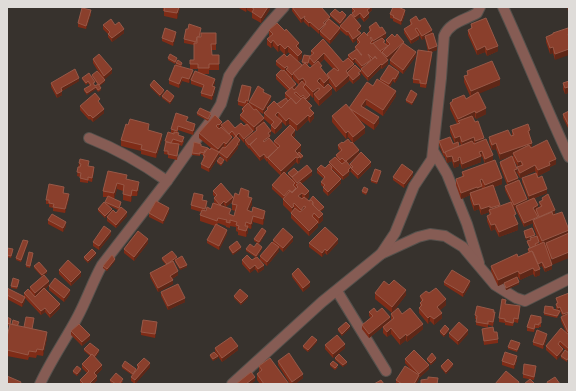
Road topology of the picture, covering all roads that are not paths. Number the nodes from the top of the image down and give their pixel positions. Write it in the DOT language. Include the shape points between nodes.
graph roads {
  1 [pos="284,7"];
  2 [pos="480,7"];
  3 [pos="504,7"];
  4 [pos="89,138"];
  5 [pos="434,152"];
  6 [pos="569,157"];
  7 [pos="167,181"];
  8 [pos="381,254"];
  9 [pos="480,266"];
  10 [pos="569,279"];
  11 [pos="337,291"];
  12 [pos="386,372"];
  13 [pos="40,384"];
  14 [pos="232,384"];
  1 -- 7 [label="street" via="235,67 217,112"];
  2 -- 5 [label="street" via="477,12 453,24 444,36"];
  3 -- 6 [label="street" via="547,112"];
  4 -- 7 [label="street" via="151,169"];
  5 -- 8 [label="street" via="426,170 414,186 395,233"];
  5 -- 9 [label="street" via="447,174"];
  7 -- 13 [label="street" via="102,265 79,314"];
  8 -- 9 [label="street" via="430,234 445,236 463,247"];
  8 -- 11 [label="street"];
  9 -- 10 [label="street" via="495,285 516,298 525,300"];
  11 -- 12 [label="street"];
  11 -- 14 [label="street"];
}
